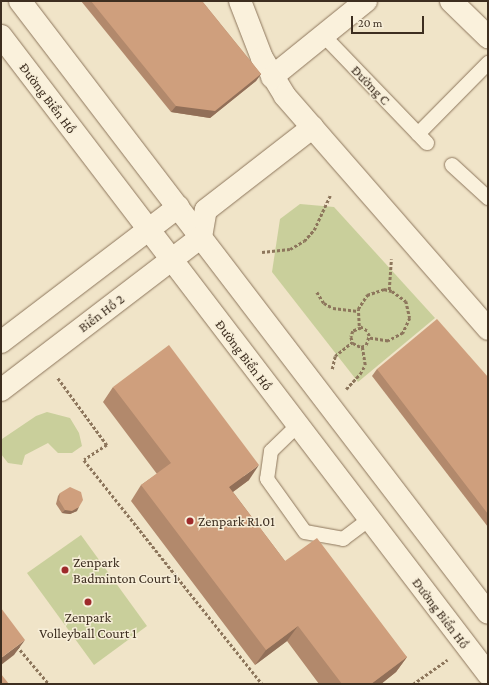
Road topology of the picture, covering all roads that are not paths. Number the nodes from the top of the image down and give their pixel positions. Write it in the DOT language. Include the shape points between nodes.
graph roads {
  1 [pos="20,1"];
  2 [pos="240,1"];
  3 [pos="366,1"];
  4 [pos="451,1"];
  5 [pos="323,35"];
  6 [pos="1,36"];
  7 [pos="488,37"];
  8 [pos="488,63"];
  9 [pos="272,77"];
  10 [pos="314,127"];
  11 [pos="452,165"];
  12 [pos="488,198"];
  13 [pos="178,207"];
  14 [pos="206,210"];
  15 [pos="148,229"];
  16 [pos="200,237"];
  17 [pos="171,259"];
  18 [pos="488,329"];
  19 [pos="1,342"];
  20 [pos="1,390"];
  21 [pos="298,426"];
  22 [pos="370,519"];
  23 [pos="488,613"];
  24 [pos="488,674"];
  1 -- 13 [label="street"];
  2 -- 9 [label="street"];
  3 -- 5 [label="street"];
  4 -- 7 [label="street"];
  5 -- 8 [label="lane, Đường C" via="423,139"];
  5 -- 9 [label="street"];
  6 -- 15 [label="street, Đường Biển Hồ"];
  9 -- 10 [label="street" via="285,96"];
  10 -- 14 [label="street"];
  10 -- 18 [label="street"];
  11 -- 12 [label="lane"];
  13 -- 14 [label="street"];
  13 -- 15 [label="street"];
  13 -- 16 [label="street"];
  14 -- 16 [label="street"];
  15 -- 17 [label="street, Đường Biển Hồ"];
  15 -- 19 [label="street"];
  16 -- 17 [label="street, Biển Hồ 2"];
  16 -- 23 [label="street"];
  17 -- 20 [label="street, Biển Hồ 2"];
  17 -- 21 [label="street, Đường Biển Hồ"];
  21 -- 22 [label="street, Đường Biển Hồ"];
  21 -- 22 [label="lane" via="271,451 267,479 305,532 343,539"];
  22 -- 24 [label="street, Đường Biển Hồ"];
}
